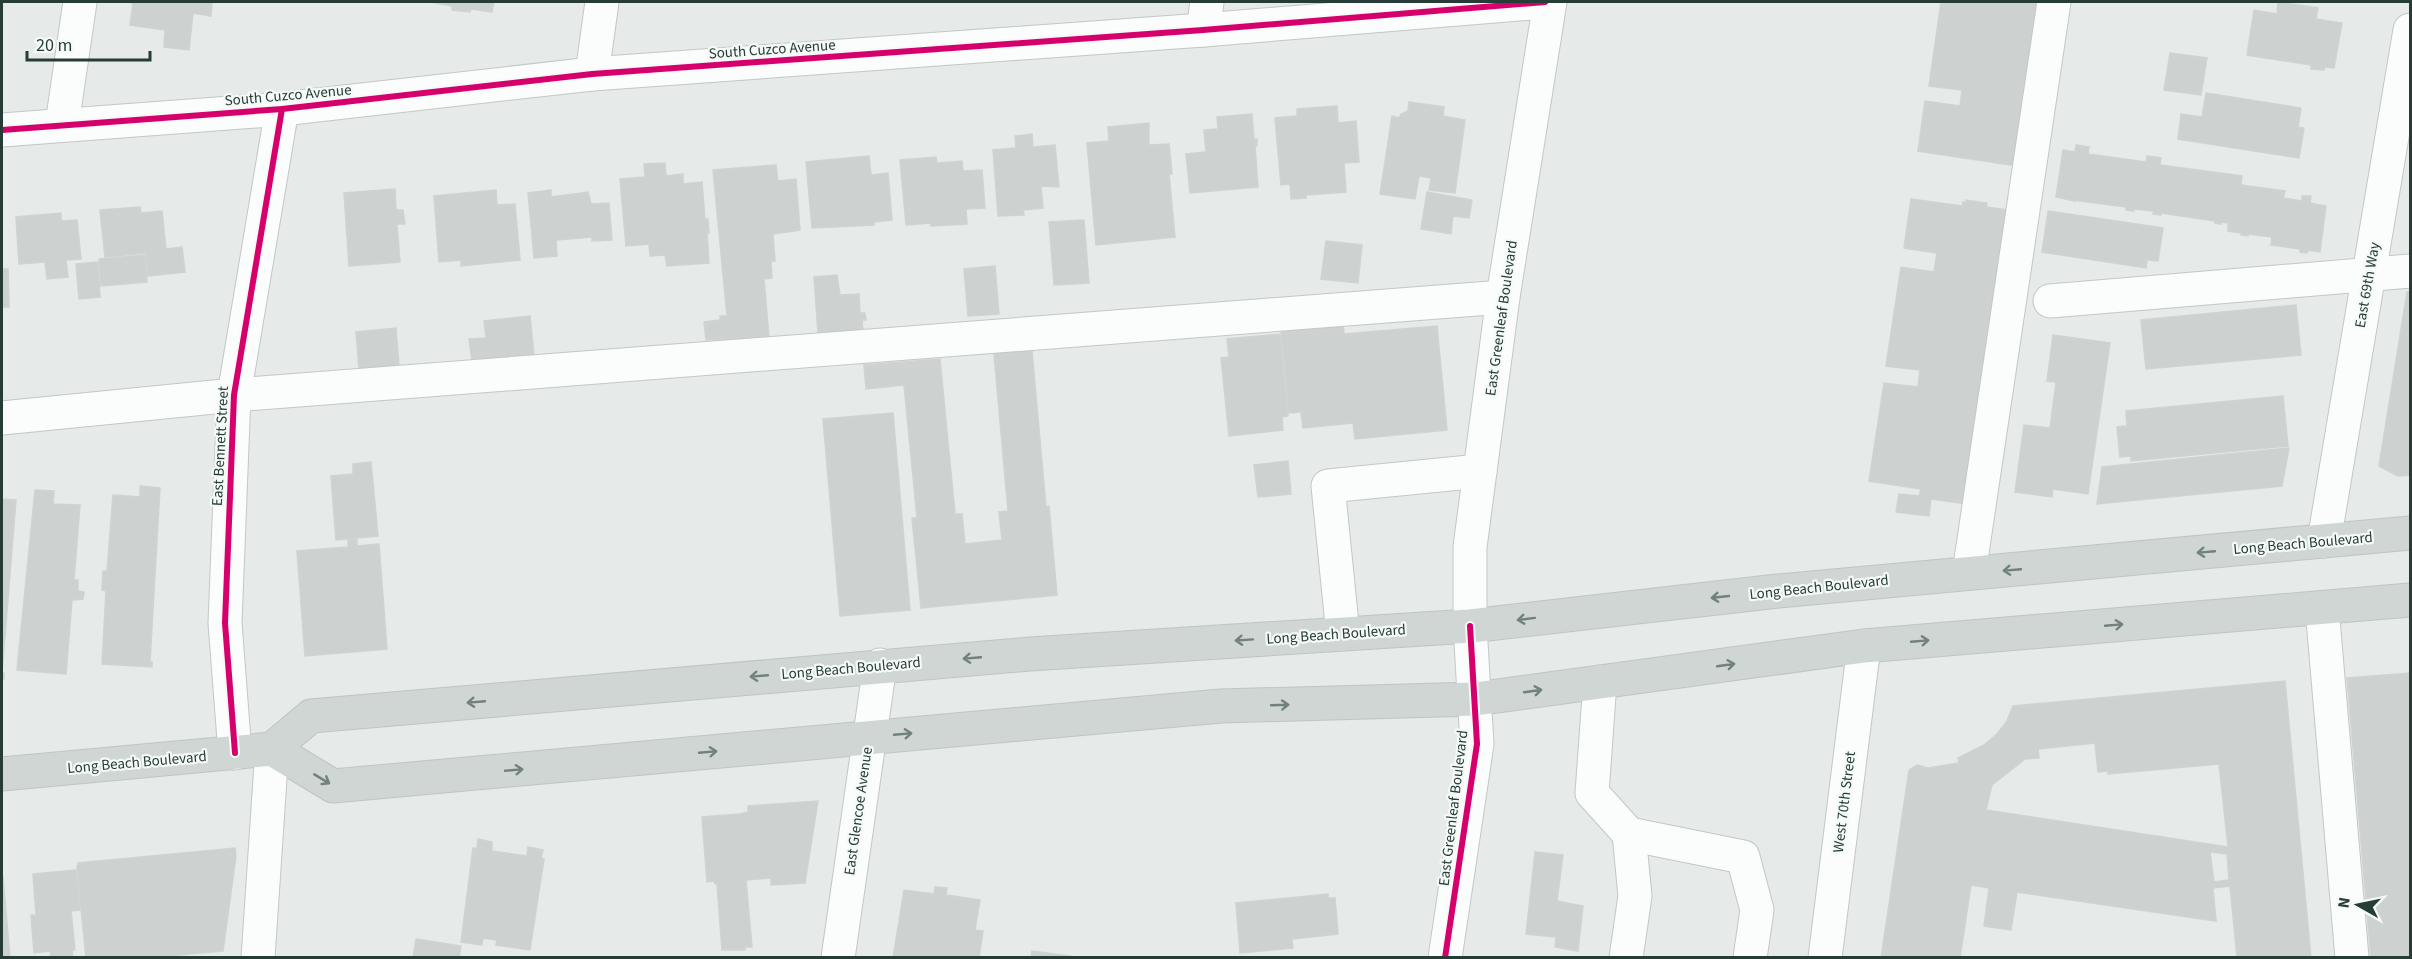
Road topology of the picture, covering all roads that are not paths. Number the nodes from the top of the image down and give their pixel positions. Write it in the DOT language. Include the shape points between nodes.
graph roads {
  1 [pos="80,2"];
  2 [pos="602,2"];
  3 [pos="1545,2"];
  4 [pos="1550,2"];
  5 [pos="2054,2"];
  6 [pos="1205,16"];
  7 [pos="2410,30"];
  8 [pos="592,74"];
  9 [pos="282,109"];
  10 [pos="62,124"];
  11 [pos="2,130"];
  12 [pos="2410,270"];
  13 [pos="2369,274"];
  14 [pos="1503,297"];
  15 [pos="2050,301"];
  16 [pos="234,395"];
  17 [pos="2,418"];
  18 [pos="1480,471"];
  19 [pos="2410,533"];
  20 [pos="2324,541"];
  21 [pos="1969,573"];
  22 [pos="2410,600"];
  23 [pos="2322,608"];
  24 [pos="1470,626"];
  25 [pos="1343,634"];
  26 [pos="1864,646"];
  27 [pos="880,666"];
  28 [pos="1600,682"];
  29 [pos="1475,699"];
  30 [pos="869,737"];
  31 [pos="272,749"];
  32 [pos="235,753"];
  33 [pos="2,774"];
  34 [pos="1629,834"];
  35 [pos="258,957"];
  36 [pos="838,957"];
  37 [pos="1445,957"];
  38 [pos="1626,957"];
  39 [pos="1750,957"];
  40 [pos="1825,957"];
  41 [pos="2352,957"];
  1 -- 10 [label="street"];
  2 -- 8 [label="street"];
  3 -- 6 [label="street, South Cuzco Avenue"];
  4 -- 14 [label="street, East Greenleaf Boulevard"];
  5 -- 21 [label="street"];
  6 -- 8 [label="street, South Cuzco Avenue"];
  7 -- 13 [label="street, East 69th Way"];
  8 -- 9 [label="street, South Cuzco Avenue"];
  9 -- 10 [label="street, South Cuzco Avenue"];
  9 -- 16 [label="street, East Bennett Street"];
  10 -- 11 [label="street, South Cuzco Avenue"];
  12 -- 13 [label="street"];
  13 -- 15 [label="street"];
  13 -- 20 [label="street, East 69th Way"];
  14 -- 16 [label="street"];
  14 -- 18 [label="street, East Greenleaf Boulevard"];
  16 -- 17 [label="street"];
  16 -- 32 [label="street, East Bennett Street" via="225,623"];
  18 -- 24 [label="street, East Greenleaf Boulevard" via="1470,547"];
  18 -- 25 [label="street" via="1328,486"];
  19 -- 20 [label="main road, Long Beach Boulevard"];
  20 -- 21 [label="main road, Long Beach Boulevard, one-way"];
  21 -- 24 [label="main road, Long Beach Boulevard, one-way"];
  22 -- 23 [label="main road"];
  26 -- 23 [label="main road, one-way"];
  23 -- 41 [label="street"];
  24 -- 25 [label="main road, Long Beach Boulevard"];
  24 -- 29 [label="street, East Greenleaf Boulevard"];
  25 -- 27 [label="main road, Long Beach Boulevard, one-way"];
  28 -- 26 [label="main road, one-way"];
  26 -- 40 [label="street, West 70th Street"];
  27 -- 30 [label="street, East Glencoe Avenue"];
  27 -- 31 [label="main road, Long Beach Boulevard, one-way" via="311,716"];
  29 -- 28 [label="main road, one-way"];
  28 -- 34 [label="street" via="1592,793"];
  30 -- 29 [label="main road, one-way" via="1221,706"];
  29 -- 37 [label="street, East Greenleaf Boulevard" via="1477,744"];
  31 -- 30 [label="main road, one-way" via="333,786"];
  30 -- 36 [label="street, East Glencoe Avenue"];
  31 -- 32 [label="main road, Long Beach Boulevard"];
  31 -- 35 [label="street"];
  32 -- 33 [label="main road, Long Beach Boulevard"];
  34 -- 38 [label="street" via="1635,896"];
  34 -- 39 [label="street" via="1743,857 1757,910"];
}
